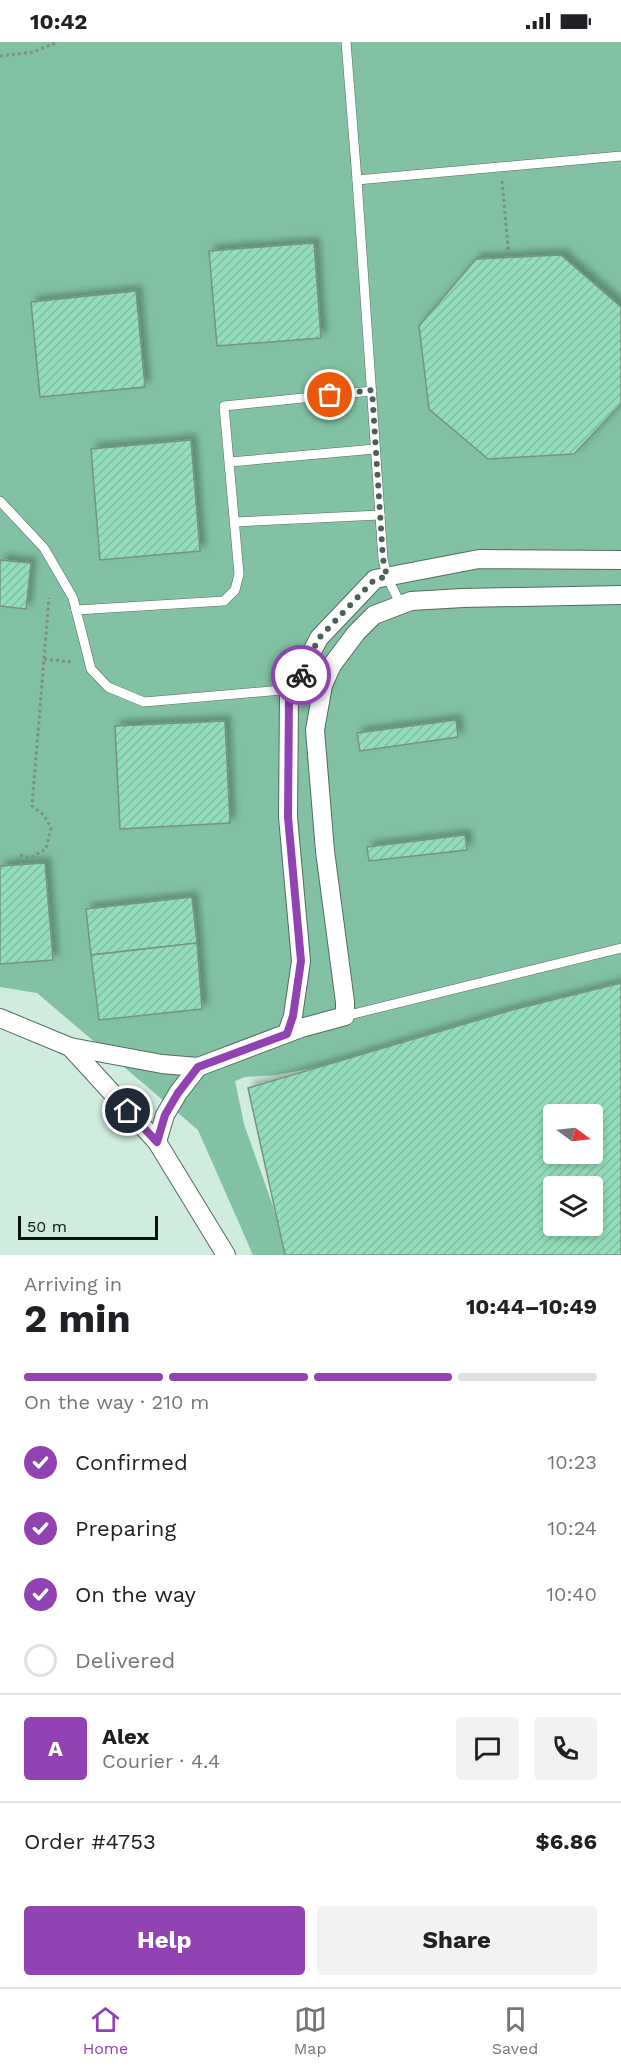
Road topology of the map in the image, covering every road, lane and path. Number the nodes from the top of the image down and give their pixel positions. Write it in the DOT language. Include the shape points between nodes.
graph roads {
  1 [pos="58,42"];
  2 [pos="345,42"];
  3 [pos="0,56"];
  4 [pos="621,156"];
  5 [pos="501,167"];
  6 [pos="357,180"];
  7 [pos="509,257"];
  8 [pos="372,390"];
  9 [pos="375,449"];
  10 [pos="230,462"];
  11 [pos="0,501"];
  12 [pos="380,515"];
  13 [pos="235,522"];
  14 [pos="621,560"];
  15 [pos="387,577"];
  16 [pos="621,595"];
  17 [pos="49,598"];
  18 [pos="401,605"];
  19 [pos="76,610"];
  20 [pos="44,659"];
  21 [pos="72,662"];
  22 [pos="293,689"];
  23 [pos="20,855"];
  24 [pos="621,948"];
  25 [pos="345,1016"];
  26 [pos="0,1018"];
  27 [pos="287,1034"];
  28 [pos="70,1047"];
  29 [pos="198,1067"];
  30 [pos="157,1142"];
  31 [pos="226,1255"];
  1 -- 3 [label="path" via="33,52"];
  2 -- 6 [label="lane"];
  4 -- 5 [label="lane"];
  5 -- 6 [label="lane"];
  5 -- 7 [label="path"];
  6 -- 8 [label="lane"];
  8 -- 9 [label="lane"];
  8 -- 10 [label="lane" via="224,406"];
  9 -- 10 [label="lane"];
  9 -- 12 [label="lane"];
  10 -- 13 [label="lane"];
  11 -- 19 [label="lane" via="44,548"];
  12 -- 13 [label="lane"];
  12 -- 15 [label="lane"];
  13 -- 19 [label="lane" via="239,574 235,590 224,601"];
  14 -- 15 [label="street" via="478,559"];
  15 -- 18 [label="lane"];
  15 -- 22 [label="street" via="375,579 319,638"];
  16 -- 18 [label="street" via="463,598"];
  17 -- 20 [label="path"];
  18 -- 25 [label="street" via="374,615 332,665 323,685 315,730"];
  19 -- 22 [label="lane" via="91,669 108,687 144,702"];
  20 -- 21 [label="path"];
  20 -- 23 [label="path" via="32,806 44,815 51,828 45,849 30,858"];
  22 -- 27 [label="street" via="289,696 288,817 301,961"];
  24 -- 25 [label="lane"];
  25 -- 27 [label="street"];
  26 -- 28 [label="street"];
  27 -- 29 [label="street"];
  28 -- 29 [label="street"];
  28 -- 30 [label="street"];
  29 -- 30 [label="street" via="165,1115"];
  30 -- 31 [label="street"];
}
